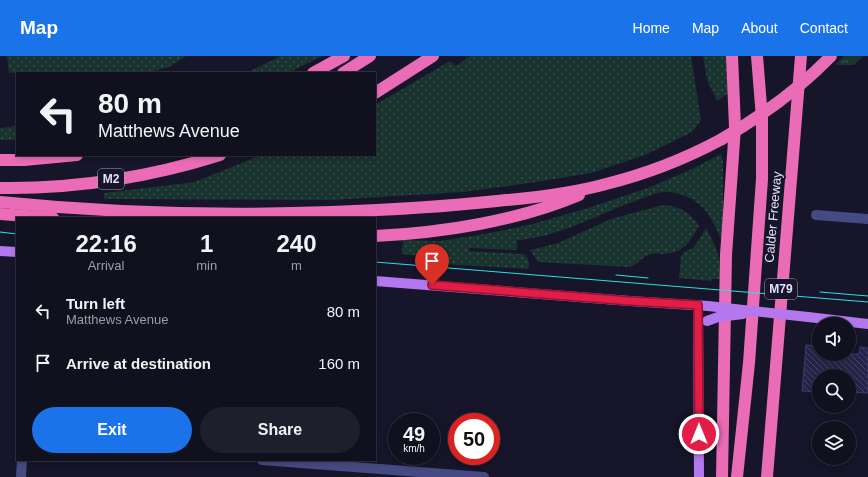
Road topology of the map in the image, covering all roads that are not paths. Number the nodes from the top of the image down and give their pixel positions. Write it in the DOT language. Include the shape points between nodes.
graph roads {
  1 [pos="344,56"];
  2 [pos="370,56"];
  3 [pos="433,56"];
  4 [pos="732,56"];
  5 [pos="757,56"];
  6 [pos="801,56"];
  7 [pos="831,56"];
  8 [pos="315,72"];
  9 [pos="345,72"];
  10 [pos="376,92"];
  11 [pos="66,156"];
  12 [pos="216,156"];
  13 [pos="0,160"];
  14 [pos="604,185"];
  15 [pos="0,188"];
  16 [pos="0,202"];
  17 [pos="0,214"];
  18 [pos="816,215"];
  19 [pos="40,217"];
  20 [pos="868,219"];
  21 [pos="376,236"];
  22 [pos="0,251"];
  23 [pos="16,252"];
  24 [pos="376,281"];
  25 [pos="703,305"];
  26 [pos="757,312"];
  27 [pos="868,324"];
  28 [pos="698,332"];
  29 [pos="22,461"];
  30 [pos="275,461"];
  31 [pos="21,477"];
  32 [pos="484,477"];
  33 [pos="699,477"];
  34 [pos="722,477"];
  35 [pos="737,477"];
  36 [pos="767,477"];
  1 -- 8 [label="highway"];
  2 -- 9 [label="highway"];
  3 -- 10 [label="highway"];
  4 -- 34 [label="highway" via="735,127 726,255"];
  5 -- 35 [label="highway, Calder Freeway / M79" via="762,118 762,179 749,363"];
  6 -- 36 [label="highway, Calder Freeway / M79"];
  7 -- 14 [label="highway, bridge" via="788,95 747,125 699,152"];
  11 -- 13 [label="highway"];
  12 -- 15 [label="highway, M2" via="126,177 54,186"];
  14 -- 16 [label="highway" via="573,192 450,206 294,214 164,213"];
  14 -- 21 [label="highway" via="555,206 520,215 436,230"];
  17 -- 19 [label="highway"];
  18 -- 20 [label="street"];
  22 -- 23 [label="main road"];
  24 -- 25 [label="main road"];
  25 -- 26 [label="main road, bridge"];
  25 -- 28 [label="main road"];
  26 -- 27 [label="main road, bridge"];
  26 -- 28 [label="main road, bridge" via="707,320"];
  28 -- 33 [label="main road"];
  29 -- 31 [label="street"];
  30 -- 32 [label="street"];
}
